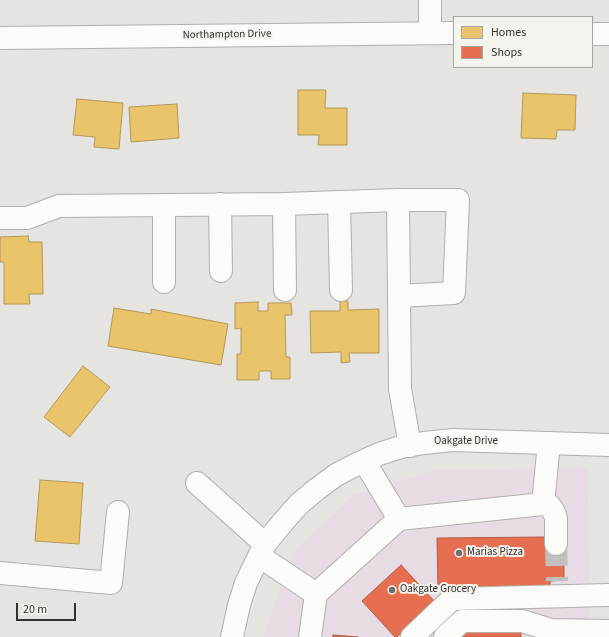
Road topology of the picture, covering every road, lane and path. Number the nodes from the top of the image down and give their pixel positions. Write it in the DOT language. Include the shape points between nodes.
graph roads {
  1 [pos="430,0"];
  2 [pos="430,33"];
  3 [pos="453,33"];
  4 [pos="593,34"];
  5 [pos="609,34"];
  6 [pos="0,38"];
  7 [pos="398,200"];
  8 [pos="339,202"];
  9 [pos="220,204"];
  10 [pos="284,204"];
  11 [pos="164,205"];
  12 [pos="0,218"];
  13 [pos="221,271"];
  14 [pos="164,282"];
  15 [pos="285,290"];
  16 [pos="341,290"];
  17 [pos="398,296"];
  18 [pos="549,443"];
  19 [pos="609,445"];
  20 [pos="410,446"];
  21 [pos="364,461"];
  22 [pos="197,484"];
  23 [pos="543,504"];
  24 [pos="118,512"];
  25 [pos="399,519"];
  26 [pos="556,544"];
  27 [pos="262,550"];
  28 [pos="0,573"];
  29 [pos="316,594"];
  30 [pos="609,596"];
  31 [pos="609,631"];
  32 [pos="551,633"];
  33 [pos="232,637"];
  34 [pos="310,637"];
  35 [pos="412,637"];
  36 [pos="445,637"];
  1 -- 2 [label="street"];
  2 -- 3 [label="street, Northampton Drive"];
  2 -- 6 [label="street, Northampton Drive"];
  4 -- 5 [label="street"];
  7 -- 8 [label="street"];
  7 -- 17 [label="street"];
  7 -- 17 [label="street" via="458,200 454,293"];
  8 -- 10 [label="street"];
  8 -- 16 [label="street"];
  9 -- 10 [label="street"];
  9 -- 11 [label="street"];
  9 -- 13 [label="street"];
  10 -- 15 [label="street"];
  11 -- 12 [label="street" via="59,206 27,218"];
  11 -- 14 [label="street"];
  17 -- 20 [label="street" via="400,389"];
  18 -- 19 [label="street, Oakgate Drive"];
  18 -- 20 [label="street, Oakgate Drive" via="453,440"];
  18 -- 23 [label="street"];
  20 -- 21 [label="street, Oakgate Drive" via="379,454"];
  21 -- 25 [label="street"];
  21 -- 27 [label="street, Oakgate Drive" via="336,475 299,504"];
  22 -- 27 [label="street"];
  23 -- 25 [label="street"];
  23 -- 26 [label="street" via="549,505 556,518"];
  24 -- 28 [label="street" via="111,583"];
  25 -- 29 [label="street"];
  27 -- 29 [label="street"];
  27 -- 33 [label="street, Oakgate Drive" via="246,582"];
  29 -- 34 [label="street"];
  30 -- 35 [label="street" via="557,589 452,599"];
  31 -- 32 [label="street"];
  32 -- 36 [label="street" via="522,621 462,620"];
}
